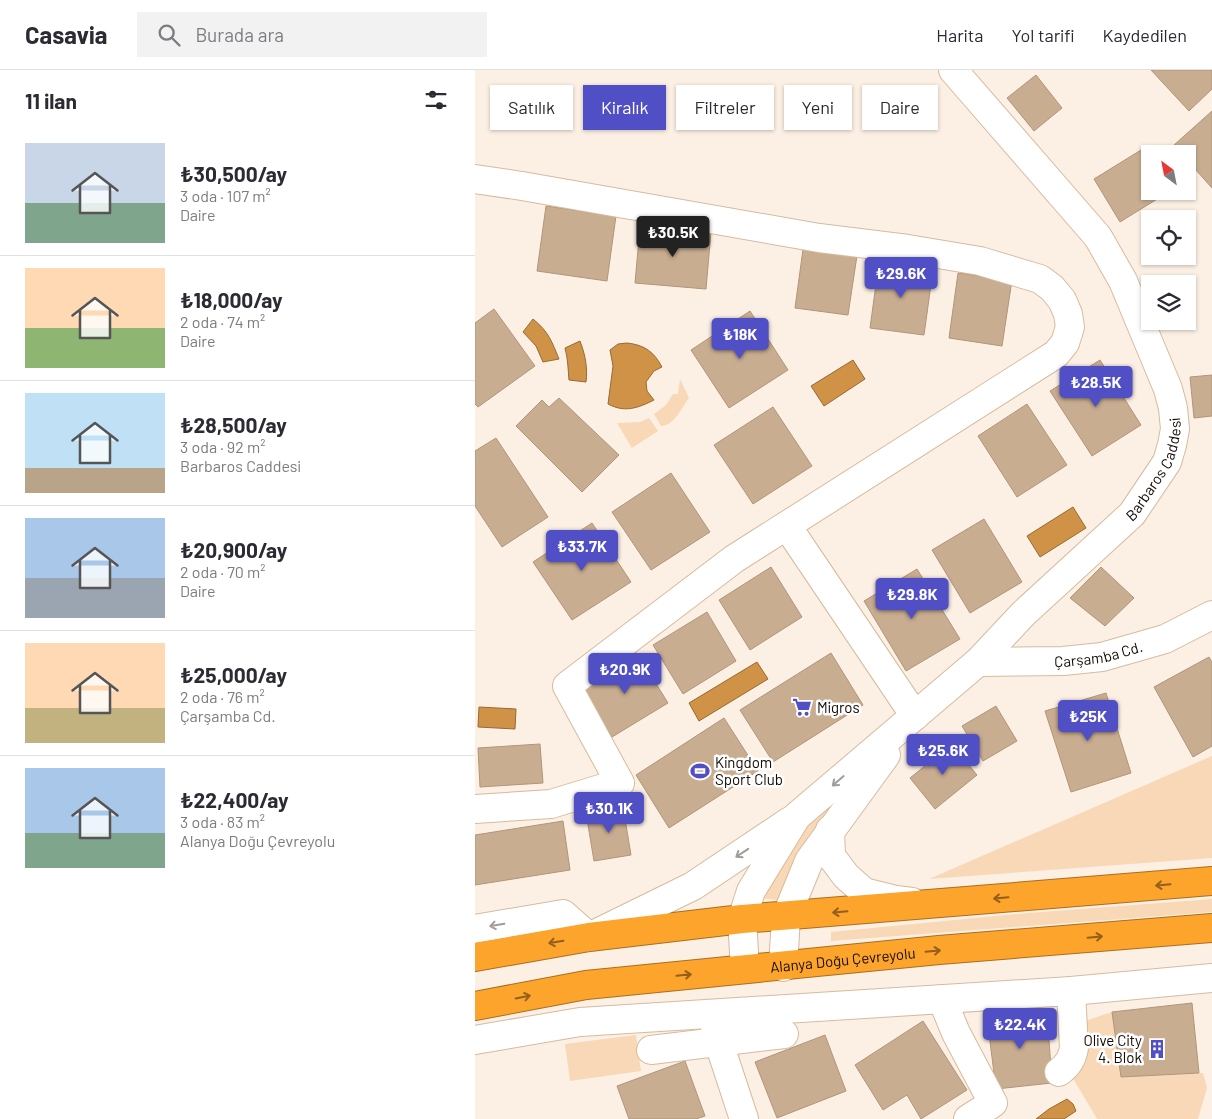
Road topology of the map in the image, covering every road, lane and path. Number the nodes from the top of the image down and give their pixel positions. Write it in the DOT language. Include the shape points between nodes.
graph roads {
  1 [pos="953,70"];
  2 [pos="475,179"];
  3 [pos="787,526"];
  4 [pos="1212,615"];
  5 [pos="979,662"];
  6 [pos="915,716"];
  7 [pos="475,809"];
  8 [pos="797,816"];
  9 [pos="830,830"];
  10 [pos="1212,881"];
  11 [pos="936,904"];
  12 [pos="786,917"];
  13 [pos="743,919"];
  14 [pos="475,928"];
  15 [pos="1212,928"];
  16 [pos="589,937"];
  17 [pos="475,957"];
  18 [pos="783,967"];
  19 [pos="745,969"];
  20 [pos="1212,978"];
  21 [pos="1071,990"];
  22 [pos="942,999"];
  23 [pos="475,1006"];
  24 [pos="712,1013"];
  25 [pos="784,1034"];
  26 [pos="475,1040"];
  27 [pos="719,1043"];
  28 [pos="651,1050"];
  29 [pos="1059,1072"];
  30 [pos="998,1111"];
  31 [pos="744,1119"];
  32 [pos="968,1119"];
  1 -- 5 [label="street, Barbaros Caddesi" via="1098,237 1123,281 1168,389 1175,429 1167,462 1132,514 1023,614"];
  2 -- 3 [label="street" via="819,238 980,261 1040,279 1052,288 1065,307 1070,328 1065,343 1056,354"];
  3 -- 6 [label="street"];
  3 -- 7 [label="street" via="734,559 567,686 620,783 551,804"];
  4 -- 5 [label="street, Çarşamba Cd." via="1165,639 1102,657"];
  5 -- 6 [label="street, Barbaros Caddesi"];
  6 -- 8 [label="street, one-way"];
  6 -- 9 [label="street"];
  8 -- 13 [label="street" via="751,892"];
  8 -- 16 [label="street, one-way" via="693,886"];
  9 -- 11 [label="street" via="831,856 845,876 864,892 896,900"];
  9 -- 12 [label="street" via="809,861"];
  10 -- 11 [label="highway, one-way"];
  11 -- 12 [label="highway, one-way"];
  12 -- 13 [label="highway"];
  12 -- 18 [label="street"];
  13 -- 16 [label="highway"];
  13 -- 19 [label="street"];
  16 -- 14 [label="street, one-way" via="563,914"];
  18 -- 15 [label="highway, Alanya Doğu Çevreyolu, one-way" via="939,950"];
  16 -- 17 [label="highway, one-way"];
  18 -- 19 [label="highway, Alanya Doğu Çevreyolu"];
  23 -- 19 [label="highway, Alanya Doğu Çevreyolu, one-way" via="586,985"];
  20 -- 21 [label="street"];
  21 -- 22 [label="street"];
  21 -- 29 [label="street" via="1072,1056"];
  22 -- 24 [label="street"];
  22 -- 30 [label="street" via="956,1033"];
  24 -- 26 [label="street" via="580,1022"];
  24 -- 27 [label="street"];
  25 -- 27 [label="street"];
  27 -- 28 [label="street"];
  27 -- 31 [label="street"];
  30 -- 32 [label="street"];
}
